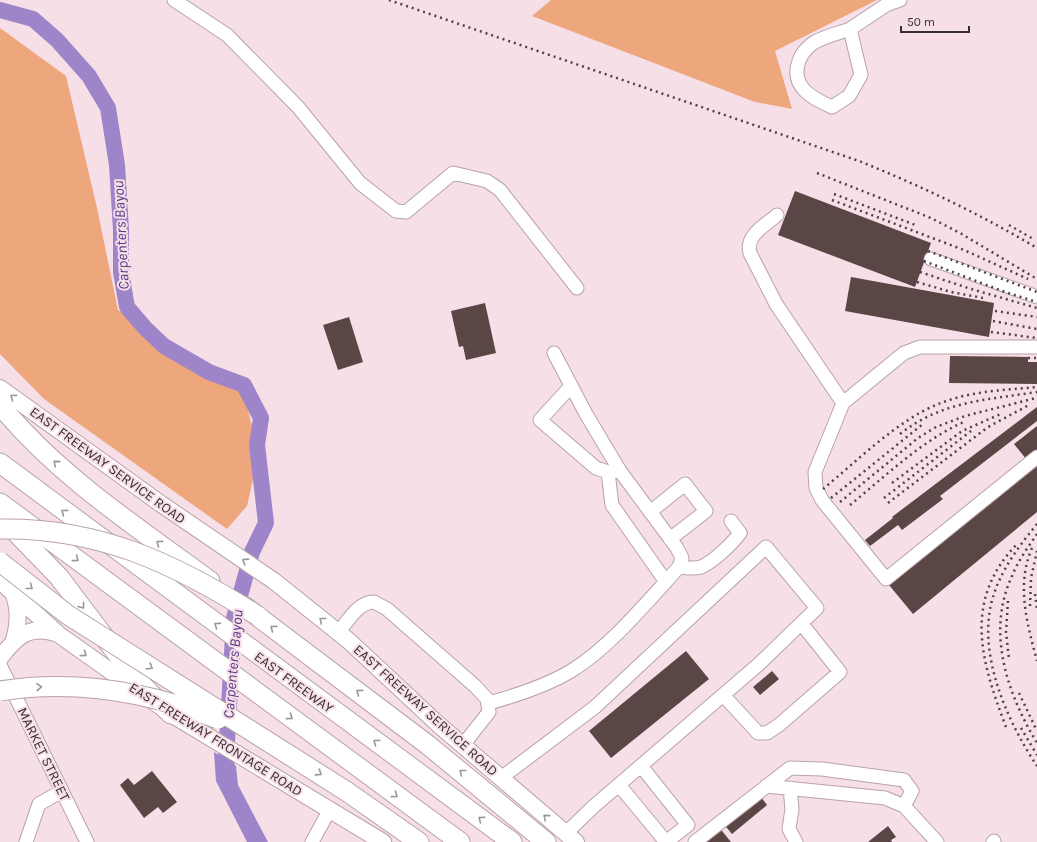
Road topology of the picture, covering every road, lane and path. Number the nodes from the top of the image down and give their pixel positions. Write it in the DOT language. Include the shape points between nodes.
graph roads {
  1 [pos="174,0"];
  2 [pos="900,0"];
  3 [pos="850,29"];
  4 [pos="777,215"];
  5 [pos="932,259"];
  6 [pos="577,288"];
  7 [pos="1037,297"];
  8 [pos="1037,347"];
  9 [pos="554,353"];
  10 [pos="571,386"];
  11 [pos="0,388"];
  12 [pos="843,403"];
  13 [pos="0,405"];
  14 [pos="1037,457"];
  15 [pos="0,463"];
  16 [pos="614,472"];
  17 [pos="0,503"];
  18 [pos="650,512"];
  19 [pos="0,515"];
  20 [pos="732,521"];
  21 [pos="0,529"];
  22 [pos="670,539"];
  23 [pos="0,562"];
  24 [pos="679,567"];
  25 [pos="0,581"];
  26 [pos="666,582"];
  27 [pos="13,592"];
  28 [pos="258,616"];
  29 [pos="801,623"];
  30 [pos="338,633"];
  31 [pos="58,634"];
  32 [pos="14,640"];
  33 [pos="0,658"];
  34 [pos="0,665"];
  35 [pos="0,691"];
  36 [pos="723,695"];
  37 [pos="489,704"];
  38 [pos="170,714"];
  39 [pos="463,745"];
  40 [pos="297,759"];
  41 [pos="641,766"];
  42 [pos="502,778"];
  43 [pos="619,785"];
  44 [pos="766,786"];
  45 [pos="790,788"];
  46 [pos="62,791"];
  47 [pos="904,806"];
  48 [pos="330,809"];
  49 [pos="365,838"];
  50 [pos="570,838"];
  51 [pos="26,842"];
  52 [pos="87,842"];
  53 [pos="312,842"];
  54 [pos="383,842"];
  55 [pos="419,842"];
  56 [pos="460,842"];
  57 [pos="512,842"];
  58 [pos="546,842"];
  59 [pos="695,842"];
  60 [pos="796,842"];
  61 [pos="936,842"];
  1 -- 6 [label="street" via="227,35 298,107 360,183 396,211 406,212 453,173 487,181 500,190"];
  2 -- 3 [label="street" via="886,5"];
  3 -- 3 [label="street" via="861,75 849,96 832,106 813,98 797,81 796,70 801,57 814,43"];
  4 -- 12 [label="street" via="752,237 750,253 776,304"];
  5 -- 7 [label="street"];
  8 -- 12 [label="street" via="914,348 904,353"];
  9 -- 10 [label="street"];
  10 -- 16 [label="street"];
  10 -- 16 [label="street" via="540,420 596,468"];
  30 -- 11 [label="main road, EAST FREEWAY SERVICE ROAD, one-way" via="274,581"];
  12 -- 14 [label="street" via="816,467 816,488 822,500 886,579"];
  28 -- 13 [label="highway, one-way, bridge" via="63,470 38,448"];
  57 -- 15 [label="highway, EAST FREEWAY, one-way"];
  16 -- 18 [label="street"];
  16 -- 26 [label="street" via="612,505"];
  17 -- 56 [label="highway, one-way"];
  18 -- 22 [label="street"];
  18 -- 22 [label="street" via="685,484 706,510"];
  19 -- 38 [label="highway, one-way" via="59,577 136,679"];
  20 -- 24 [label="street" via="740,533 723,550 702,567"];
  21 -- 28 [label="highway, bridge" via="57,532 124,547 187,573"];
  22 -- 24 [label="street" via="682,558"];
  23 -- 40 [label="highway, one-way, bridge" via="74,619"];
  24 -- 26 [label="street"];
  25 -- 27 [label="main road, EAST FREEWAY FRONTAGE ROAD"];
  26 -- 37 [label="street" via="619,632 573,670 537,688"];
  27 -- 31 [label="main road, EAST FREEWAY FRONTAGE ROAD"];
  27 -- 32 [label="main road" via="19,618"];
  58 -- 28 [label="highway, one-way" via="428,745"];
  29 -- 36 [label="street"];
  29 -- 36 [label="street" via="840,672 767,733 758,733"];
  29 -- 42 [label="street" via="817,608 766,547 595,707"];
  30 -- 37 [label="street" via="359,608 374,602 381,604 475,686"];
  30 -- 39 [label="main road, EAST FREEWAY SERVICE ROAD"];
  31 -- 32 [label="main road" via="32,631"];
  31 -- 38 [label="main road, EAST FREEWAY FRONTAGE ROAD, one-way"];
  32 -- 33 [label="main road"];
  34 -- 46 [label="street, MARKET STREET"];
  35 -- 40 [label="highway, one-way, bridge" via="74,687 110,690 150,698 191,709 234,726"];
  36 -- 41 [label="street"];
  37 -- 39 [label="street" via="489,712"];
  38 -- 48 [label="main road, EAST FREEWAY FRONTAGE ROAD"];
  39 -- 42 [label="main road, EAST FREEWAY SERVICE ROAD"];
  40 -- 55 [label="highway, one-way, bridge"];
  41 -- 43 [label="street"];
  41 -- 43 [label="street" via="688,825 666,842"];
  50 -- 42 [label="main road, EAST FREEWAY SERVICE ROAD, one-way"];
  43 -- 50 [label="street"];
  44 -- 45 [label="street"];
  44 -- 47 [label="street" via="790,768 822,769 904,780 912,791"];
  44 -- 59 [label="street"];
  45 -- 47 [label="street" via="885,798"];
  45 -- 60 [label="street" via="792,809 789,828"];
  46 -- 51 [label="street" via="39,804"];
  46 -- 52 [label="street, MARKET STREET"];
  47 -- 61 [label="street"];
  48 -- 49 [label="main road, EAST FREEWAY FRONTAGE ROAD"];
  48 -- 53 [label="street"];
  49 -- 54 [label="main road, EAST FREEWAY FRONTAGE ROAD"];
}
